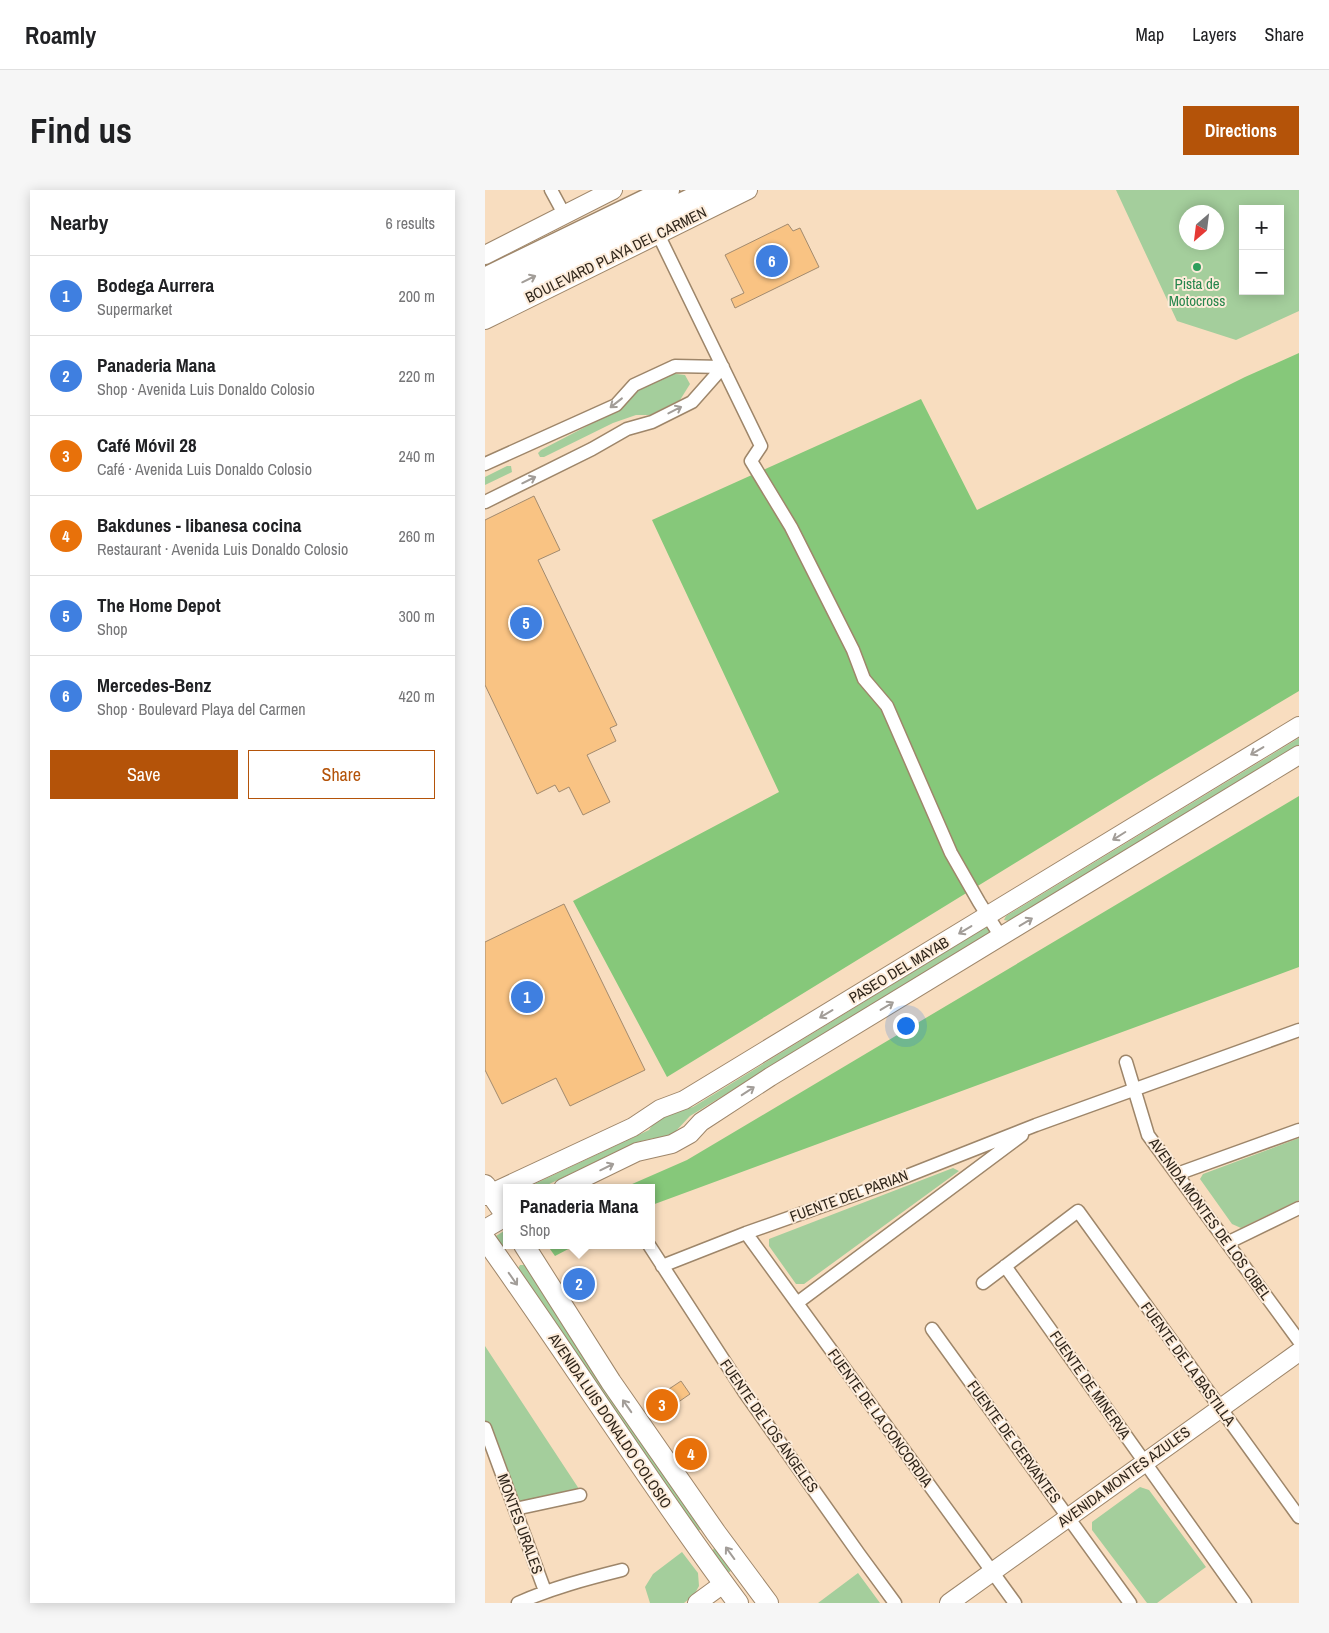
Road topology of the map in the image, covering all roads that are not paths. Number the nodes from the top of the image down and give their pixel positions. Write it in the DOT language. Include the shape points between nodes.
graph roads {
  1 [pos="551,190"];
  2 [pos="613,190"];
  3 [pos="647,190"];
  4 [pos="667,190"];
  5 [pos="711,190"];
  6 [pos="735,190"];
  7 [pos="748,190"];
  8 [pos="565,214"];
  9 [pos="658,234"];
  10 [pos="543,251"];
  11 [pos="485,255"];
  12 [pos="568,260"];
  13 [pos="485,279"];
  14 [pos="485,301"];
  15 [pos="485,320"];
  16 [pos="723,367"];
  17 [pos="485,464"];
  18 [pos="485,502"];
  19 [pos="1299,726"];
  20 [pos="1299,755"];
  21 [pos="988,917"];
  22 [pos="1001,937"];
  23 [pos="1298,1035"];
  24 [pos="1126,1062"];
  25 [pos="1134,1089"];
  26 [pos="1035,1125"];
  27 [pos="1299,1130"];
  28 [pos="1177,1174"];
  29 [pos="505,1184"];
  30 [pos="571,1184"];
  31 [pos="503,1185"];
  32 [pos="487,1192"];
  33 [pos="1299,1208"];
  34 [pos="503,1212"];
  35 [pos="503,1218"];
  36 [pos="485,1229"];
  37 [pos="746,1233"];
  38 [pos="485,1239"];
  39 [pos="1227,1243"];
  40 [pos="527,1249"];
  41 [pos="652,1249"];
  42 [pos="663,1266"];
  43 [pos="1005,1266"];
  44 [pos="983,1283"];
  45 [pos="797,1303"];
  46 [pos="932,1329"];
  47 [pos="1299,1341"];
  48 [pos="1299,1352"];
  49 [pos="1221,1408"];
  50 [pos="485,1428"];
  51 [pos="1145,1462"];
  52 [pos="580,1495"];
  53 [pos="515,1509"];
  54 [pos="1068,1517"];
  55 [pos="1299,1517"];
  56 [pos="716,1533"];
  57 [pos="697,1548"];
  58 [pos="622,1570"];
  59 [pos="993,1572"];
  60 [pos="723,1584"];
  61 [pos="545,1591"];
  62 [pos="764,1598"];
  63 [pos="518,1603"];
  64 [pos="697,1603"];
  65 [pos="738,1603"];
  66 [pos="895,1603"];
  67 [pos="949,1603"];
  68 [pos="1015,1603"];
  69 [pos="1130,1603"];
  70 [pos="1245,1603"];
  1 -- 8 [label="street"];
  2 -- 8 [label="main road"];
  3 -- 10 [label="highway" via="591,219"];
  4 -- 10 [label="highway"];
  5 -- 12 [label="highway"];
  6 -- 12 [label="highway" via="612,246"];
  7 -- 9 [label="main road, BOULEVARD PLAYA DEL CARMEN"];
  8 -- 11 [label="main road"];
  9 -- 15 [label="main road, BOULEVARD PLAYA DEL CARMEN"];
  9 -- 16 [label="street"];
  10 -- 13 [label="highway"];
  14 -- 12 [label="highway, one-way"];
  16 -- 17 [label="street, one-way" via="675,366 634,385 616,405"];
  18 -- 16 [label="street, one-way" via="627,429 652,422 692,402"];
  16 -- 21 [label="street" via="761,446 751,462 791,527 853,650 864,679 887,706 951,853"];
  19 -- 21 [label="main road, PASEO DEL MAYAB, one-way"];
  22 -- 20 [label="main road, PASEO DEL MAYAB, one-way"];
  21 -- 22 [label="street"];
  21 -- 29 [label="main road, PASEO DEL MAYAB, one-way" via="684,1100 661,1109 633,1127"];
  30 -- 22 [label="main road, PASEO DEL MAYAB, one-way" via="637,1152 672,1144 690,1134 701,1122 770,1077"];
  23 -- 25 [label="street, FUENTE DEL PARIAN"];
  24 -- 25 [label="street, AVENIDA MONTES DE LOS CIBEL"];
  25 -- 26 [label="street, FUENTE DEL PARIAN"];
  25 -- 28 [label="street, AVENIDA MONTES DE LOS CIBEL" via="1148,1135"];
  26 -- 37 [label="street, FUENTE DEL PARIAN" via="899,1179"];
  26 -- 45 [label="street, FUENTE DEL PARIAN"];
  27 -- 28 [label="street"];
  28 -- 39 [label="street, AVENIDA MONTES DE LOS CIBEL"];
  31 -- 32 [label="main road, PASEO DEL MAYAB, one-way"];
  32 -- 34 [label="main road"];
  33 -- 39 [label="street"];
  35 -- 36 [label="main road"];
  37 -- 42 [label="street, FUENTE DEL PARIAN"];
  37 -- 45 [label="street, FUENTE DE LA CONCORDIA"];
  38 -- 57 [label="main road, AVENIDA LUIS DONALDO COLOSIO, one-way"];
  39 -- 47 [label="street, AVENIDA MONTES DE LOS CIBEL"];
  56 -- 40 [label="main road, AVENIDA LUIS DONALDO COLOSIO, one-way" via="611,1382"];
  41 -- 42 [label="street, FUENTE DE LOS ÁNGELES"];
  42 -- 66 [label="street, FUENTE DE LOS ÁNGELES" via="745,1394"];
  43 -- 44 [label="street"];
  43 -- 49 [label="street, FUENTE DE LA BASTILLA" via="1078,1211"];
  43 -- 51 [label="street, FUENTE DE MINERVA"];
  45 -- 59 [label="street, FUENTE DE LA CONCORDIA"];
  46 -- 54 [label="street, FUENTE DE CERVANTES"];
  48 -- 49 [label="main road, AVENIDA MONTES AZULES"];
  49 -- 51 [label="main road, AVENIDA MONTES AZULES"];
  49 -- 55 [label="street, FUENTE DE LA BASTILLA"];
  50 -- 53 [label="street, MONTES URALES"];
  51 -- 54 [label="main road, AVENIDA MONTES AZULES"];
  51 -- 70 [label="street, FUENTE DE MINERVA"];
  52 -- 53 [label="street"];
  53 -- 61 [label="street, MONTES URALES"];
  54 -- 59 [label="main road, AVENIDA MONTES AZULES"];
  54 -- 69 [label="street, FUENTE DE CERVANTES"];
  56 -- 57 [label="main road"];
  62 -- 56 [label="main road, AVENIDA LUIS DONALDO COLOSIO, one-way"];
  57 -- 60 [label="main road, AVENIDA LUIS DONALDO COLOSIO"];
  58 -- 61 [label="street"];
  59 -- 67 [label="main road, AVENIDA MONTES AZULES"];
  59 -- 68 [label="street, FUENTE DE LA CONCORDIA"];
  60 -- 62 [label="main road"];
  60 -- 64 [label="main road"];
  60 -- 65 [label="main road, AVENIDA LUIS DONALDO COLOSIO"];
  61 -- 63 [label="street, MONTES URALES"];
}
